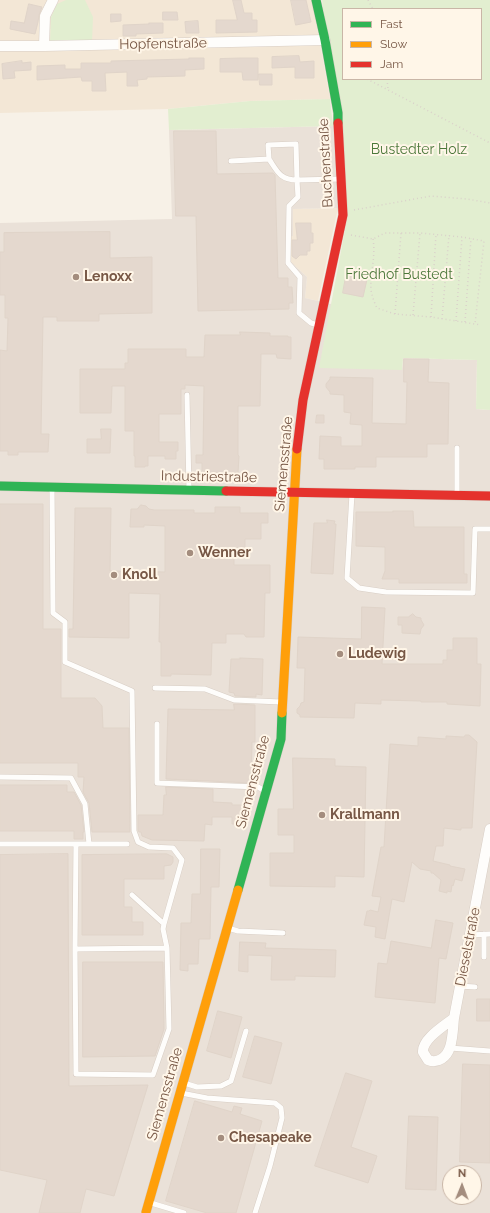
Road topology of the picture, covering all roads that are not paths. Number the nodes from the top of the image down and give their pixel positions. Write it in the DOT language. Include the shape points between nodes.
graph roads {
  1 [pos="53,0"];
  2 [pos="316,0"];
  3 [pos="326,40"];
  4 [pos="0,46"];
  5 [pos="44,46"];
  6 [pos="269,158"];
  7 [pos="231,161"];
  8 [pos="342,179"];
  9 [pos="297,180"];
  10 [pos="319,325"];
  11 [pos="187,395"];
  12 [pos="457,448"];
  13 [pos="0,486"];
  14 [pos="52,487"];
  15 [pos="189,490"];
  16 [pos="295,493"];
  17 [pos="352,494"];
  18 [pos="457,496"];
  19 [pos="490,496"];
  20 [pos="490,529"];
  21 [pos="155,688"];
  22 [pos="282,702"];
  23 [pos="157,724"];
  24 [pos="0,777"];
  25 [pos="265,792"];
  26 [pos="490,830"];
  27 [pos="0,844"];
  28 [pos="76,844"];
  29 [pos="89,844"];
  30 [pos="127,844"];
  31 [pos="132,895"];
  32 [pos="164,924"];
  33 [pos="227,928"];
  34 [pos="283,933"];
  35 [pos="470,934"];
  36 [pos="487,934"];
  37 [pos="167,948"];
  38 [pos="75,949"];
  39 [pos="484,957"];
  40 [pos="460,986"];
  41 [pos="476,987"];
  42 [pos="454,1018"];
  43 [pos="246,1031"];
  44 [pos="450,1048"];
  45 [pos="490,1052"];
  46 [pos="183,1082"];
  47 [pos="180,1093"];
  48 [pos="149,1202"];
  49 [pos="146,1212"];
  50 [pos="184,1213"];
  51 [pos="255,1213"];
  1 -- 5 [label="street" via="44,16"];
  2 -- 3 [label="street, Buchenstraße"];
  3 -- 5 [label="street, Hopfenstraße"];
  3 -- 8 [label="street, Buchenstraße" via="338,113"];
  4 -- 5 [label="street, Hopfenstraße"];
  6 -- 7 [label="lane"];
  6 -- 9 [label="lane" via="278,174 290,180"];
  6 -- 9 [label="lane" via="268,144 296,144"];
  8 -- 9 [label="lane"];
  8 -- 10 [label="street, Buchenstraße" via="343,212"];
  9 -- 10 [label="lane" via="298,197 289,206 288,263 300,277 299,313 311,323"];
  10 -- 16 [label="street, Siemensstraße" via="303,400"];
  11 -- 15 [label="lane"];
  12 -- 18 [label="lane"];
  13 -- 14 [label="street, Industriestraße"];
  14 -- 15 [label="street, Industriestraße"];
  14 -- 32 [label="lane" via="53,613 65,622 66,662 132,692 134,831 138,842 149,847 173,848 182,860"];
  15 -- 16 [label="street, Industriestraße"];
  16 -- 17 [label="street, Industriestraße"];
  16 -- 22 [label="street, Siemensstraße"];
  17 -- 18 [label="street, Industriestraße"];
  17 -- 20 [label="lane" via="347,578 359,588 386,592 473,593 475,529"];
  18 -- 19 [label="street, Industriestraße"];
  21 -- 22 [label="lane" via="205,689 234,700"];
  22 -- 25 [label="street, Siemensstraße" via="281,739"];
  23 -- 25 [label="lane" via="157,783 258,788"];
  24 -- 29 [label="lane" via="71,778 85,804"];
  25 -- 33 [label="street, Siemensstraße"];
  26 -- 35 [label="street, Dieselstraße"];
  27 -- 28 [label="lane"];
  28 -- 29 [label="lane"];
  28 -- 38 [label="lane"];
  29 -- 30 [label="lane"];
  31 -- 32 [label="lane"];
  32 -- 37 [label="lane" via="162,929"];
  33 -- 34 [label="lane" via="238,931"];
  33 -- 46 [label="street, Siemensstraße"];
  35 -- 36 [label="lane"];
  35 -- 40 [label="street, Dieselstraße"];
  36 -- 39 [label="lane"];
  37 -- 38 [label="lane"];
  37 -- 38 [label="lane" via="169,1029 153,1075 76,1074"];
  40 -- 41 [label="lane"];
  40 -- 42 [label="street, Dieselstraße"];
  42 -- 44 [label="street, Dieselstraße"];
  42 -- 44 [label="street" via="425,1043 423,1050 426,1058 436,1062 443,1059"];
  43 -- 46 [label="lane" via="231,1081 221,1086 197,1087"];
  44 -- 45 [label="lane"];
  46 -- 47 [label="street, Siemensstraße"];
  47 -- 48 [label="street, Siemensstraße"];
  47 -- 51 [label="lane" via="207,1098 275,1103 281,1108 282,1118"];
  48 -- 49 [label="street, Siemensstraße"];
  48 -- 50 [label="lane"];
}
